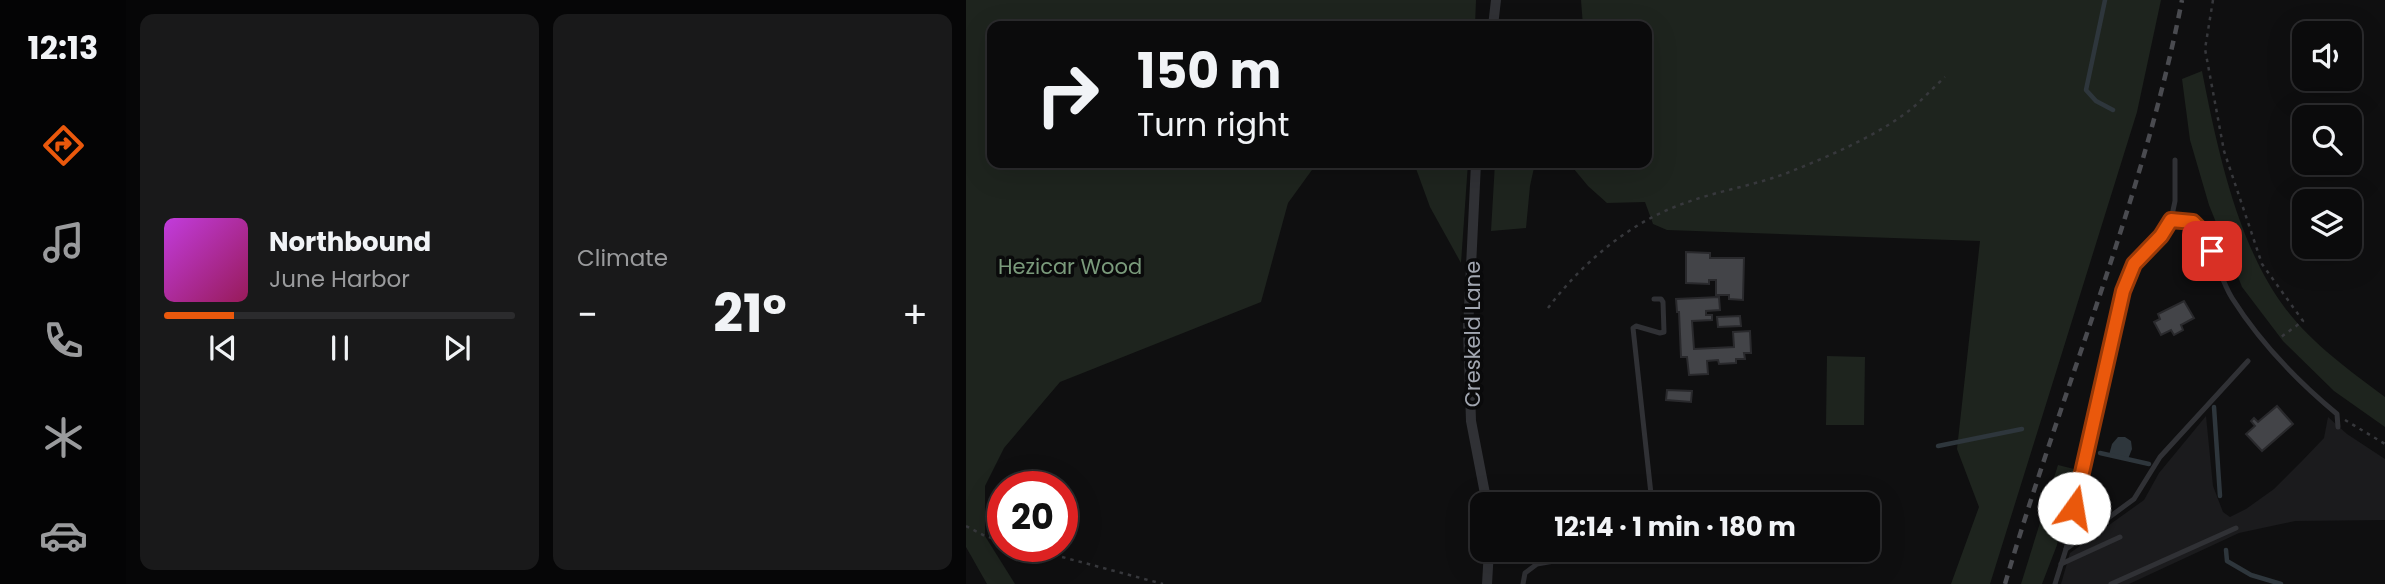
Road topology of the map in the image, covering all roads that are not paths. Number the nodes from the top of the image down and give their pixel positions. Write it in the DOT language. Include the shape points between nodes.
graph roads {
  1 [pos="1496,0"];
  2 [pos="1494,21"];
  3 [pos="2175,160"];
  4 [pos="1476,168"];
  5 [pos="2171,220"];
  6 [pos="1654,299"];
  7 [pos="2248,361"];
  8 [pos="2338,427"];
  9 [pos="1486,492"];
  10 [pos="1651,492"];
  11 [pos="2236,528"];
  12 [pos="2120,537"];
  13 [pos="2066,549"];
  14 [pos="1488,562"];
  15 [pos="1548,562"];
  16 [pos="2062,564"];
  17 [pos="1487,584"];
  18 [pos="1523,584"];
  19 [pos="2056,584"];
  20 [pos="2111,584"];
  1 -- 2 [label="street"];
  3 -- 5 [label="lane"];
  4 -- 9 [label="street, Creskeld Lane" via="1468,329 1472,421"];
  5 -- 8 [label="lane" via="2193,222 2204,233 2231,295 2265,344 2302,385 2337,414"];
  5 -- 13 [label="lane" via="2134,264 2123,291"];
  6 -- 10 [label="lane" via="1663,302 1664,332 1633,328"];
  7 -- 13 [label="lane" via="2160,457 2134,499"];
  11 -- 20 [label="lane"];
  12 -- 16 [label="lane"];
  13 -- 16 [label="lane"];
  14 -- 17 [label="street"];
  15 -- 18 [label="lane" via="1525,573"];
  16 -- 19 [label="lane"];
}
